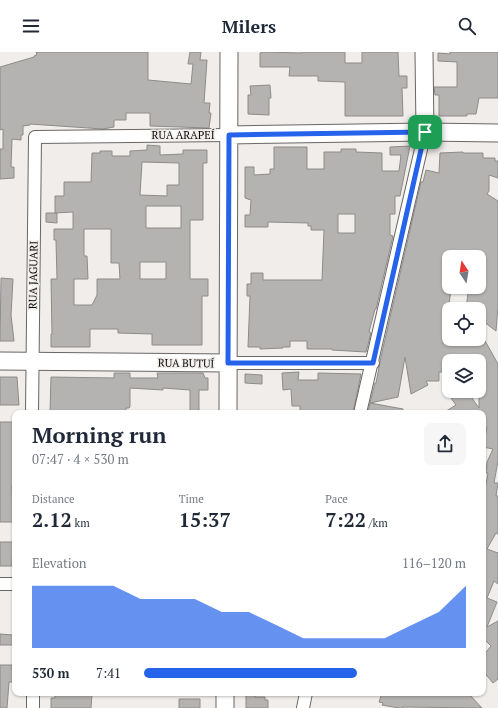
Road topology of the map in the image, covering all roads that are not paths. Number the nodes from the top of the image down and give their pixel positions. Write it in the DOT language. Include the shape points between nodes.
graph roads {
  1 [pos="229,52"];
  2 [pos="424,52"];
  3 [pos="425,132"];
  4 [pos="498,133"];
  5 [pos="229,135"];
  6 [pos="35,136"];
  7 [pos="0,361"];
  8 [pos="32,361"];
  9 [pos="228,363"];
  10 [pos="373,363"];
  11 [pos="32,410"];
  12 [pos="228,410"];
  13 [pos="361,410"];
  14 [pos="0,584"];
  15 [pos="12,584"];
  16 [pos="33,696"];
  17 [pos="225,696"];
  18 [pos="305,696"];
  19 [pos="33,708"];
  20 [pos="225,708"];
  21 [pos="303,708"];
  1 -- 5 [label="street"];
  2 -- 3 [label="street"];
  3 -- 4 [label="street, RUA ARAPEÍ"];
  3 -- 5 [label="street, RUA ARAPEÍ"];
  3 -- 10 [label="street"];
  5 -- 6 [label="street, RUA ARAPEÍ"];
  5 -- 9 [label="street"];
  6 -- 8 [label="street, RUA JAGUARI"];
  7 -- 8 [label="street, RUA BUTUÍ"];
  8 -- 9 [label="street, RUA BUTUÍ"];
  8 -- 11 [label="street, RUA JAGUARI"];
  9 -- 10 [label="street, RUA BUTUÍ"];
  9 -- 12 [label="street"];
  10 -- 13 [label="street"];
  14 -- 15 [label="street"];
  16 -- 19 [label="street"];
  17 -- 20 [label="street"];
  18 -- 21 [label="street"];
}
